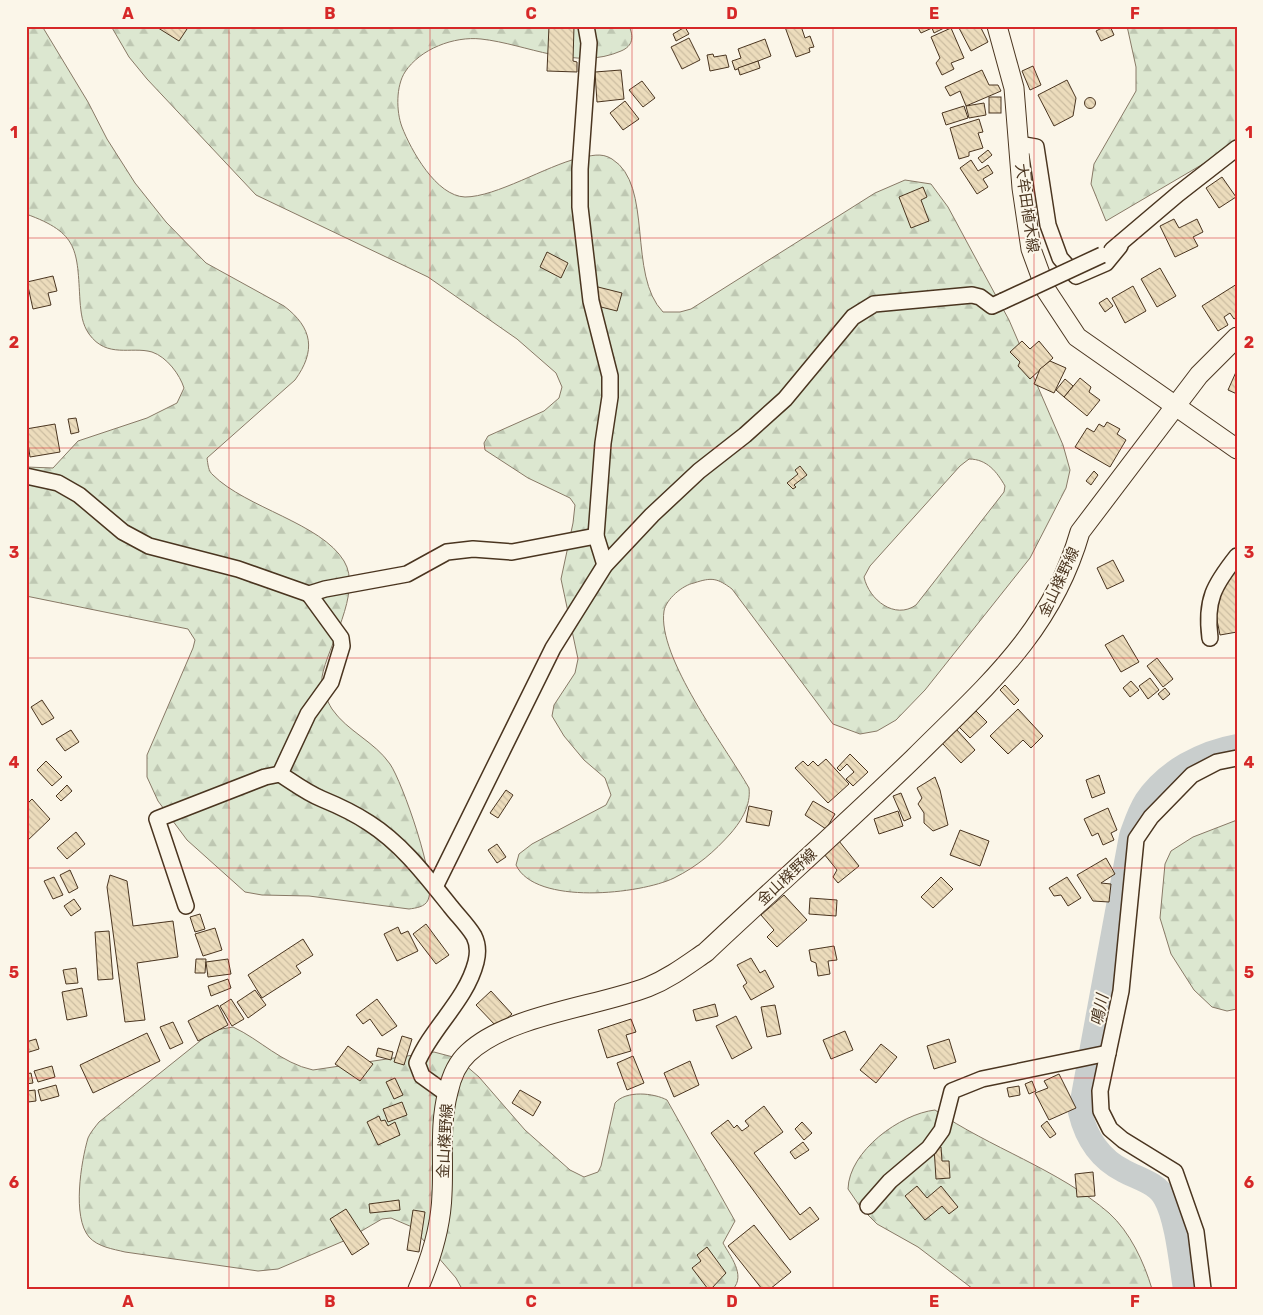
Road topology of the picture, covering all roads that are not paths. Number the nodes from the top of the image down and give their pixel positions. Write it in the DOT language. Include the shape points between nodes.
graph roads {
  1 [pos="586,26"];
  2 [pos="997,26"];
  3 [pos="1019,144"];
  4 [pos="1237,148"];
  5 [pos="1120,246"];
  6 [pos="1234,343"];
  7 [pos="1175,406"];
  8 [pos="1237,448"];
  9 [pos="26,476"];
  10 [pos="596,536"];
  11 [pos="1237,556"];
  12 [pos="605,565"];
  13 [pos="309,594"];
  14 [pos="1210,638"];
  15 [pos="1237,758"];
  16 [pos="280,774"];
  17 [pos="435,887"];
  18 [pos="186,906"];
  19 [pos="1108,1053"];
  20 [pos="447,1094"];
  21 [pos="868,1206"];
  22 [pos="418,1289"];
  23 [pos="1203,1289"];
  1 -- 10 [label="street" via="589,43 580,207 591,301 610,383"];
  2 -- 3 [label="main road, 大牟田植木線" via="1014,88"];
  3 -- 5 [label="street" via="1036,147 1048,225 1060,258 1076,276 1106,263"];
  3 -- 7 [label="main road, 大牟田植木線" via="1031,249 1046,290 1077,337"];
  4 -- 5 [label="street" via="1178,194"];
  5 -- 12 [label="street, bridge" via="992,306 980,296 972,295 874,304 853,317 785,399 699,470"];
  6 -- 7 [label="main road, 金山檪野線"];
  7 -- 8 [label="main road, 大牟田植木線"];
  7 -- 20 [label="main road, 金山檪野線" via="1080,532 1055,598 1017,654 886,785 706,952 673,976 647,987 502,1030 468,1053 455,1069"];
  9 -- 13 [label="street" via="58,483 79,495 123,532 149,546 238,569"];
  10 -- 12 [label="street"];
  10 -- 13 [label="street" via="512,552 473,549 448,552 407,574"];
  11 -- 14 [label="street" via="1212,592 1208,619"];
  12 -- 17 [label="street" via="553,648"];
  13 -- 16 [label="street" via="341,638 342,646 331,682 308,714"];
  15 -- 19 [label="street" via="1217,762 1192,775 1151,817 1136,839 1122,982"];
  16 -- 17 [label="street" via="305,791 339,805 370,824 403,850"];
  16 -- 18 [label="street" via="157,819"];
  17 -- 20 [label="street" via="474,936 478,946 469,981 417,1063 422,1076"];
  19 -- 21 [label="street" via="982,1079 952,1091 942,1130 929,1148 890,1181"];
  19 -- 23 [label="street" via="1100,1091 1101,1110 1110,1128 1123,1140 1175,1172 1196,1232"];
  20 -- 22 [label="main road, 金山檪野線" via="442,1134 440,1221"];
}
